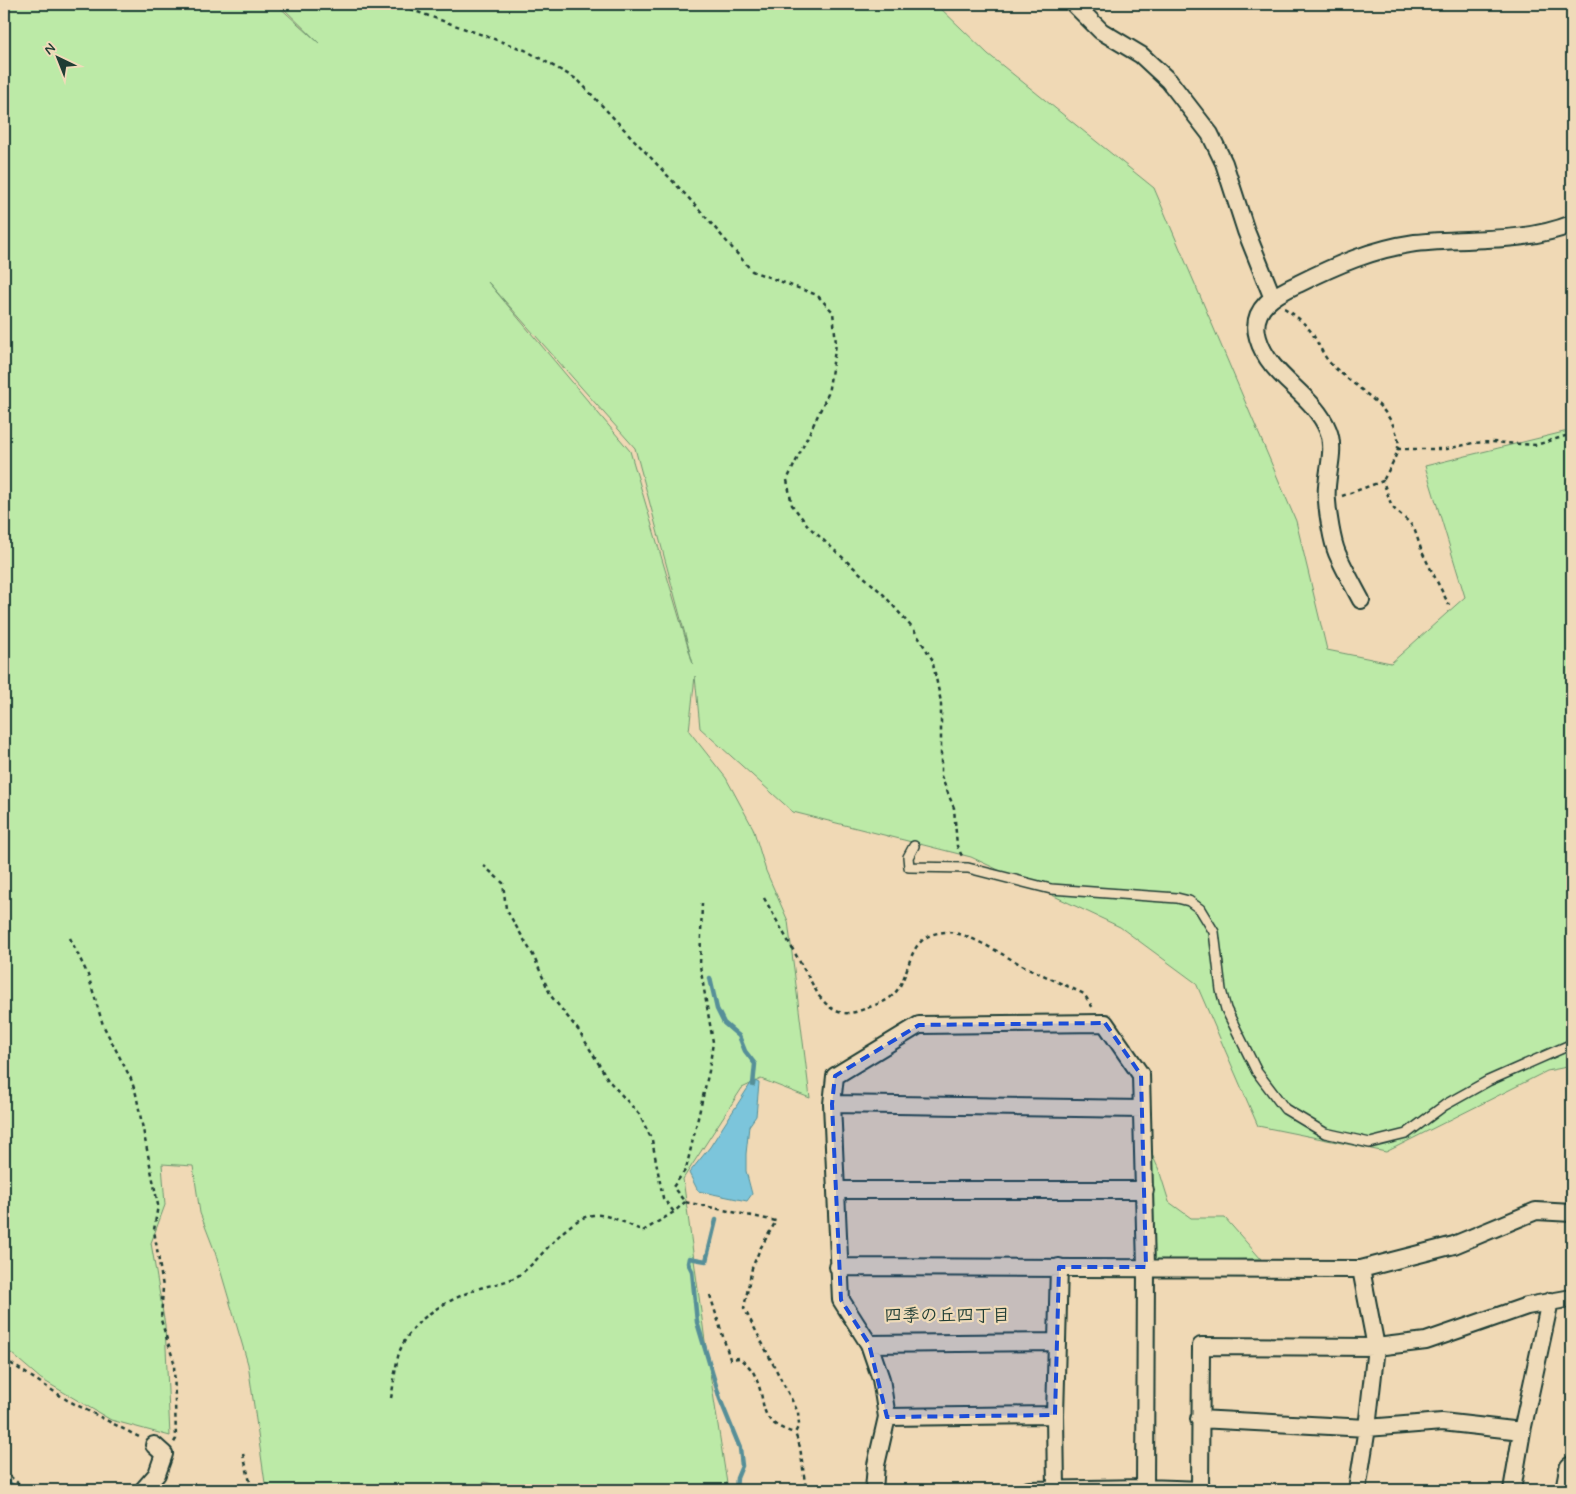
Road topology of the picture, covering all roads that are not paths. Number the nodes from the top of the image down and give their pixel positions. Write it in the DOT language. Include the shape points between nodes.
graph roads {
  1 [pos="1074,4"];
  2 [pos="1572,224"];
  3 [pos="1272,296"];
  4 [pos="1361,600"];
  5 [pos="914,846"];
  6 [pos="1572,1044"];
  7 [pos="832,1104"];
  8 [pos="1141,1109"];
  9 [pos="836,1190"];
  10 [pos="1145,1190"];
  11 [pos="1572,1213"];
  12 [pos="838,1267"];
  13 [pos="1059,1267"];
  14 [pos="1146,1267"];
  15 [pos="1361,1269"];
  16 [pos="1572,1298"];
  17 [pos="1550,1301"];
  18 [pos="1057,1342"];
  19 [pos="869,1344"];
  20 [pos="1376,1347"];
  21 [pos="1055,1416"];
  22 [pos="887,1417"];
  23 [pos="1199,1419"];
  24 [pos="1367,1428"];
  25 [pos="1522,1431"];
  26 [pos="159,1450"];
  27 [pos="1572,1469"];
  28 [pos="1145,1489"];
  29 [pos="143,1490"];
  30 [pos="874,1490"];
  31 [pos="1029,1490"];
  32 [pos="1056,1490"];
  33 [pos="1201,1490"];
  34 [pos="1357,1490"];
  35 [pos="1512,1490"];
  36 [pos="1568,1490"];
  1 -- 3 [label="street" via="1101,31 1141,55 1169,81 1210,134 1224,163"];
  2 -- 3 [label="street" via="1559,230 1515,238 1416,243 1376,250"];
  3 -- 4 [label="street" via="1257,315 1257,336 1264,354 1283,378 1313,406 1328,430 1331,450 1327,501 1336,551"];
  5 -- 6 [label="lane" via="908,857 909,867 968,868 1051,889 1176,898 1195,905 1208,918 1214,932 1226,1009 1257,1072 1284,1108 1325,1133 1370,1143 1406,1134 1445,1105 1488,1081"];
  7 -- 8 [label="street"];
  7 -- 8 [label="street" via="835,1076 919,1025 1105,1023 1141,1075"];
  7 -- 9 [label="street"];
  8 -- 10 [label="street"];
  9 -- 10 [label="street"];
  9 -- 12 [label="street"];
  10 -- 14 [label="street"];
  11 -- 15 [label="street" via="1536,1211 1454,1245"];
  12 -- 13 [label="street"];
  12 -- 19 [label="street" via="840,1300"];
  13 -- 14 [label="street"];
  13 -- 18 [label="street"];
  14 -- 15 [label="street"];
  14 -- 28 [label="street"];
  15 -- 20 [label="street"];
  16 -- 17 [label="street"];
  17 -- 20 [label="street" via="1426,1340"];
  17 -- 25 [label="street"];
  18 -- 19 [label="street"];
  18 -- 21 [label="street"];
  19 -- 22 [label="street" via="881,1379"];
  20 -- 23 [label="street" via="1201,1346"];
  20 -- 24 [label="street"];
  21 -- 22 [label="street"];
  21 -- 32 [label="street"];
  22 -- 30 [label="street"];
  23 -- 24 [label="street"];
  23 -- 33 [label="street"];
  24 -- 25 [label="street" via="1442,1422"];
  24 -- 34 [label="street"];
  25 -- 35 [label="street"];
  26 -- 29 [label="street" via="157,1474"];
  27 -- 36 [label="street"];
  28 -- 32 [label="street"];
  28 -- 33 [label="street"];
  31 -- 32 [label="street"];
}
